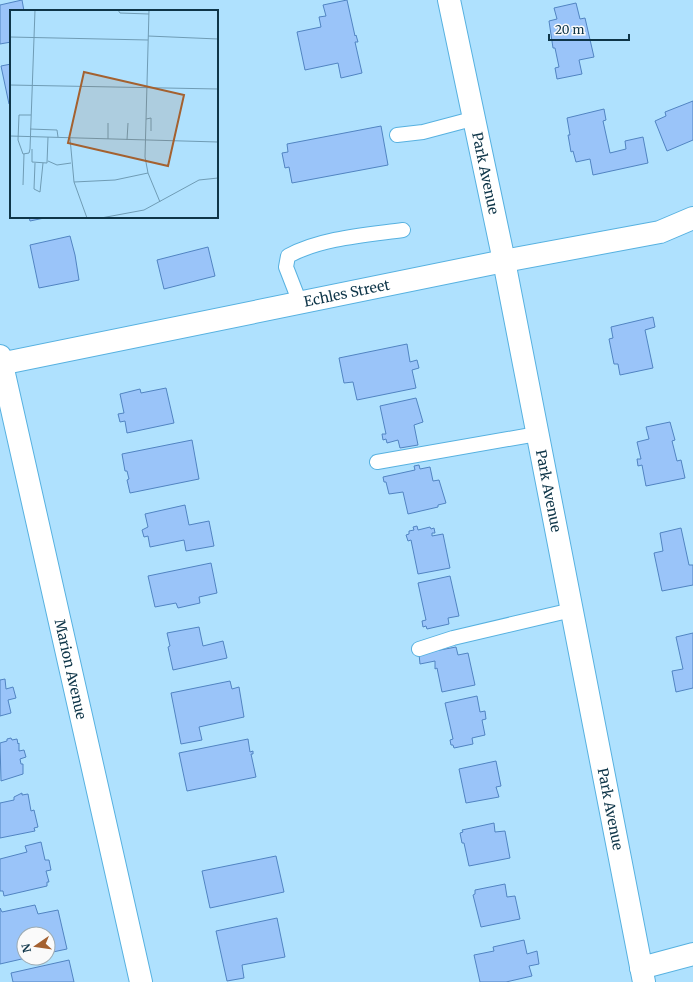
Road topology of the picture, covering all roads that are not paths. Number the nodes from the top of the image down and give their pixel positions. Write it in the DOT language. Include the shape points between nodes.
graph roads {
  1 [pos="448,0"];
  2 [pos="472,119"];
  3 [pos="397,135"];
  4 [pos="693,218"];
  5 [pos="403,230"];
  6 [pos="504,261"];
  7 [pos="300,303"];
  8 [pos="1,361"];
  9 [pos="538,434"];
  10 [pos="377,462"];
  11 [pos="572,610"];
  12 [pos="419,648"];
  13 [pos="693,954"];
  14 [pos="643,975"];
  15 [pos="141,982"];
  1 -- 2 [label="street, Park Avenue"];
  2 -- 3 [label="lane" via="423,132"];
  2 -- 6 [label="street, Park Avenue"];
  4 -- 6 [label="street, Echles Street" via="660,232"];
  5 -- 7 [label="lane" via="342,239 300,249 288,256 286,267"];
  6 -- 7 [label="street, Echles Street"];
  6 -- 9 [label="street, Park Avenue"];
  7 -- 8 [label="street, Echles Street"];
  8 -- 15 [label="street, Marion Avenue"];
  9 -- 10 [label="lane"];
  9 -- 11 [label="street, Park Avenue"];
  11 -- 12 [label="lane"];
  11 -- 14 [label="street, Park Avenue"];
  13 -- 14 [label="street"];
}
